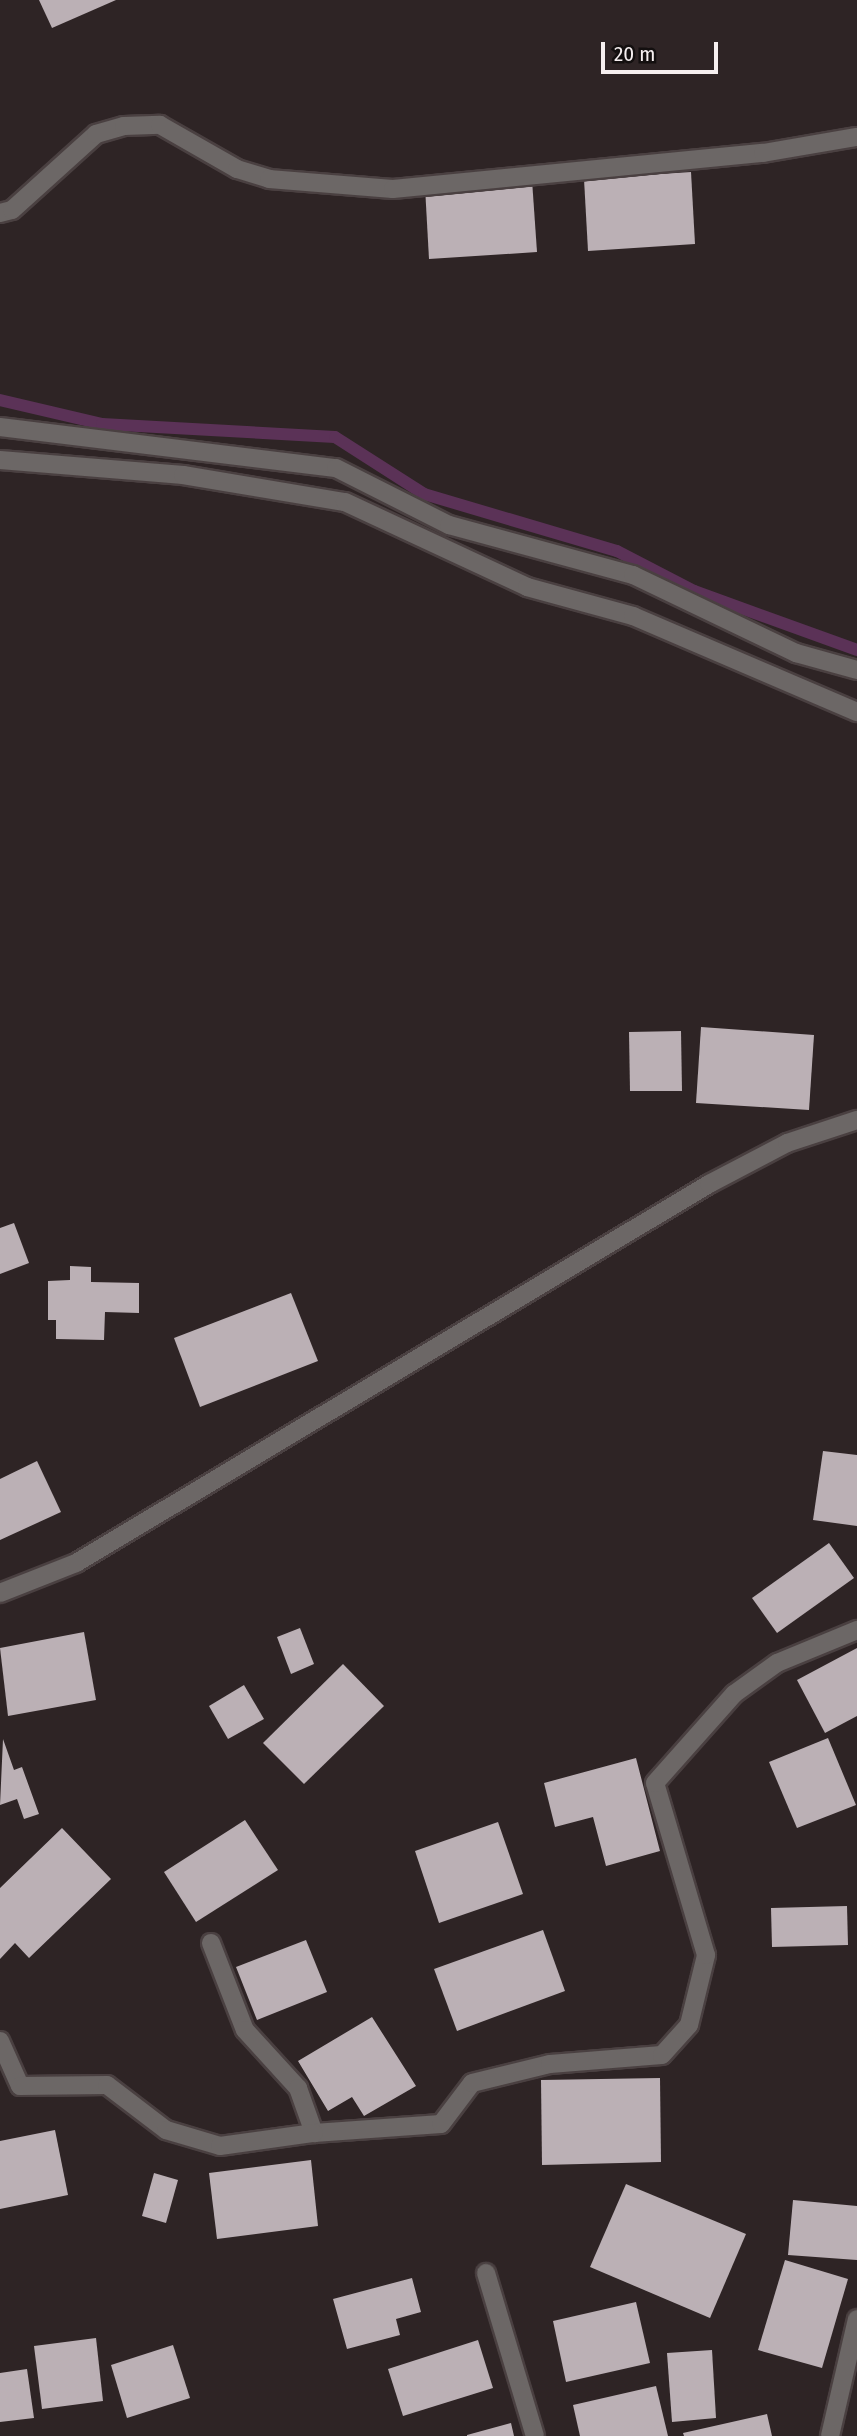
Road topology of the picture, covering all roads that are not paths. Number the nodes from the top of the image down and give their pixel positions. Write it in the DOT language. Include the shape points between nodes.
graph roads {
  1 [pos="857,136"];
  2 [pos="0,213"];
  3 [pos="0,426"];
  4 [pos="0,460"];
  5 [pos="857,670"];
  6 [pos="857,712"];
  7 [pos="857,1120"];
  8 [pos="0,1592"];
  9 [pos="857,1630"];
  10 [pos="211,1943"];
  11 [pos="0,2045"];
  12 [pos="314,2133"];
  13 [pos="486,2273"];
  14 [pos="857,2319"];
  15 [pos="535,2436"];
  16 [pos="830,2436"];
  1 -- 2 [label="street" via="763,153 393,189 268,179 237,169 160,125 124,126 96,134 12,210"];
  3 -- 5 [label="street" via="336,468 449,525 633,575 796,653"];
  4 -- 6 [label="street" via="183,475 345,502 527,587 633,616"];
  7 -- 8 [label="street" via="787,1143 709,1184 76,1563"];
  9 -- 12 [label="street" via="777,1663 734,1694 655,1783 706,1955 689,2025 662,2054 550,2064 472,2083 440,2124"];
  10 -- 12 [label="street" via="245,2030 298,2088"];
  11 -- 12 [label="street" via="20,2085 107,2085 166,2130 220,2146"];
  13 -- 15 [label="street"];
  14 -- 16 [label="street"];
}
